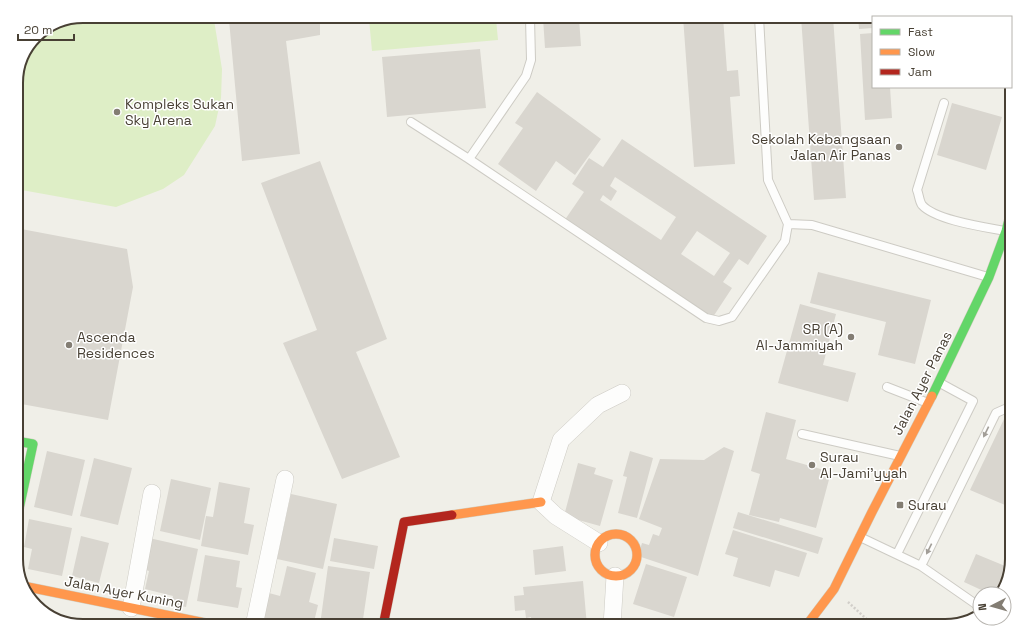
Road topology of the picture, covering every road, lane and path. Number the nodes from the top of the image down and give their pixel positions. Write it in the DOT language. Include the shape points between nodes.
graph roads {
  1 [pos="530,23"];
  2 [pos="759,23"];
  3 [pos="944,102"];
  4 [pos="411,122"];
  5 [pos="470,159"];
  6 [pos="788,224"];
  7 [pos="1005,231"];
  8 [pos="1005,234"];
  9 [pos="989,277"];
  10 [pos="939,383"];
  11 [pos="887,387"];
  12 [pos="622,392"];
  13 [pos="928,403"];
  14 [pos="1005,409"];
  15 [pos="802,434"];
  16 [pos="23,442"];
  17 [pos="901,456"];
  18 [pos="286,479"];
  19 [pos="23,490"];
  20 [pos="152,494"];
  21 [pos="541,502"];
  22 [pos="859,536"];
  23 [pos="600,542"];
  24 [pos="897,554"];
  25 [pos="921,566"];
  26 [pos="615,576"];
  27 [pos="30,587"];
  28 [pos="834,589"];
  29 [pos="972,601"];
  30 [pos="131,608"];
  31 [pos="153,619"];
  32 [pos="256,619"];
  33 [pos="384,619"];
  34 [pos="612,619"];
  35 [pos="811,619"];
  36 [pos="866,619"];
  1 -- 5 [label="lane" via="531,60 526,76"];
  2 -- 6 [label="lane" via="768,180"];
  3 -- 7 [label="lane" via="917,190 921,204 932,214"];
  4 -- 5 [label="lane"];
  5 -- 6 [label="lane" via="706,318 719,321 732,317 785,241"];
  6 -- 9 [label="lane" via="812,225"];
  8 -- 9 [label="street, Jalan Ayer Panas"];
  9 -- 10 [label="street, Jalan Ayer Panas"];
  10 -- 13 [label="street, Jalan Ayer Panas"];
  10 -- 24 [label="lane" via="973,401"];
  11 -- 13 [label="lane"];
  12 -- 21 [label="street" via="598,405 561,440"];
  13 -- 17 [label="street, Jalan Ayer Panas"];
  14 -- 25 [label="lane, one-way" via="996,412"];
  15 -- 17 [label="lane"];
  16 -- 19 [label="street" via="33,444"];
  17 -- 22 [label="street, Jalan Ayer Panas"];
  18 -- 32 [label="street"];
  20 -- 30 [label="street"];
  21 -- 23 [label="street" via="556,516"];
  21 -- 33 [label="street" via="404,522"];
  22 -- 24 [label="lane"];
  22 -- 28 [label="street, Jalan Ayer Panas"];
  23 -- 26 [label="street" via="596,555 599,567"];
  23 -- 26 [label="street" via="618,534 631,540 635,546 637,560 634,567 629,572"];
  24 -- 25 [label="lane"];
  25 -- 29 [label="lane"];
  26 -- 34 [label="street"];
  27 -- 30 [label="street, Jalan Ayer Kuning"];
  28 -- 35 [label="street, Jalan Ayer Panas"];
  28 -- 36 [label="path"];
  30 -- 31 [label="street, Jalan Ayer Kuning"];
}
